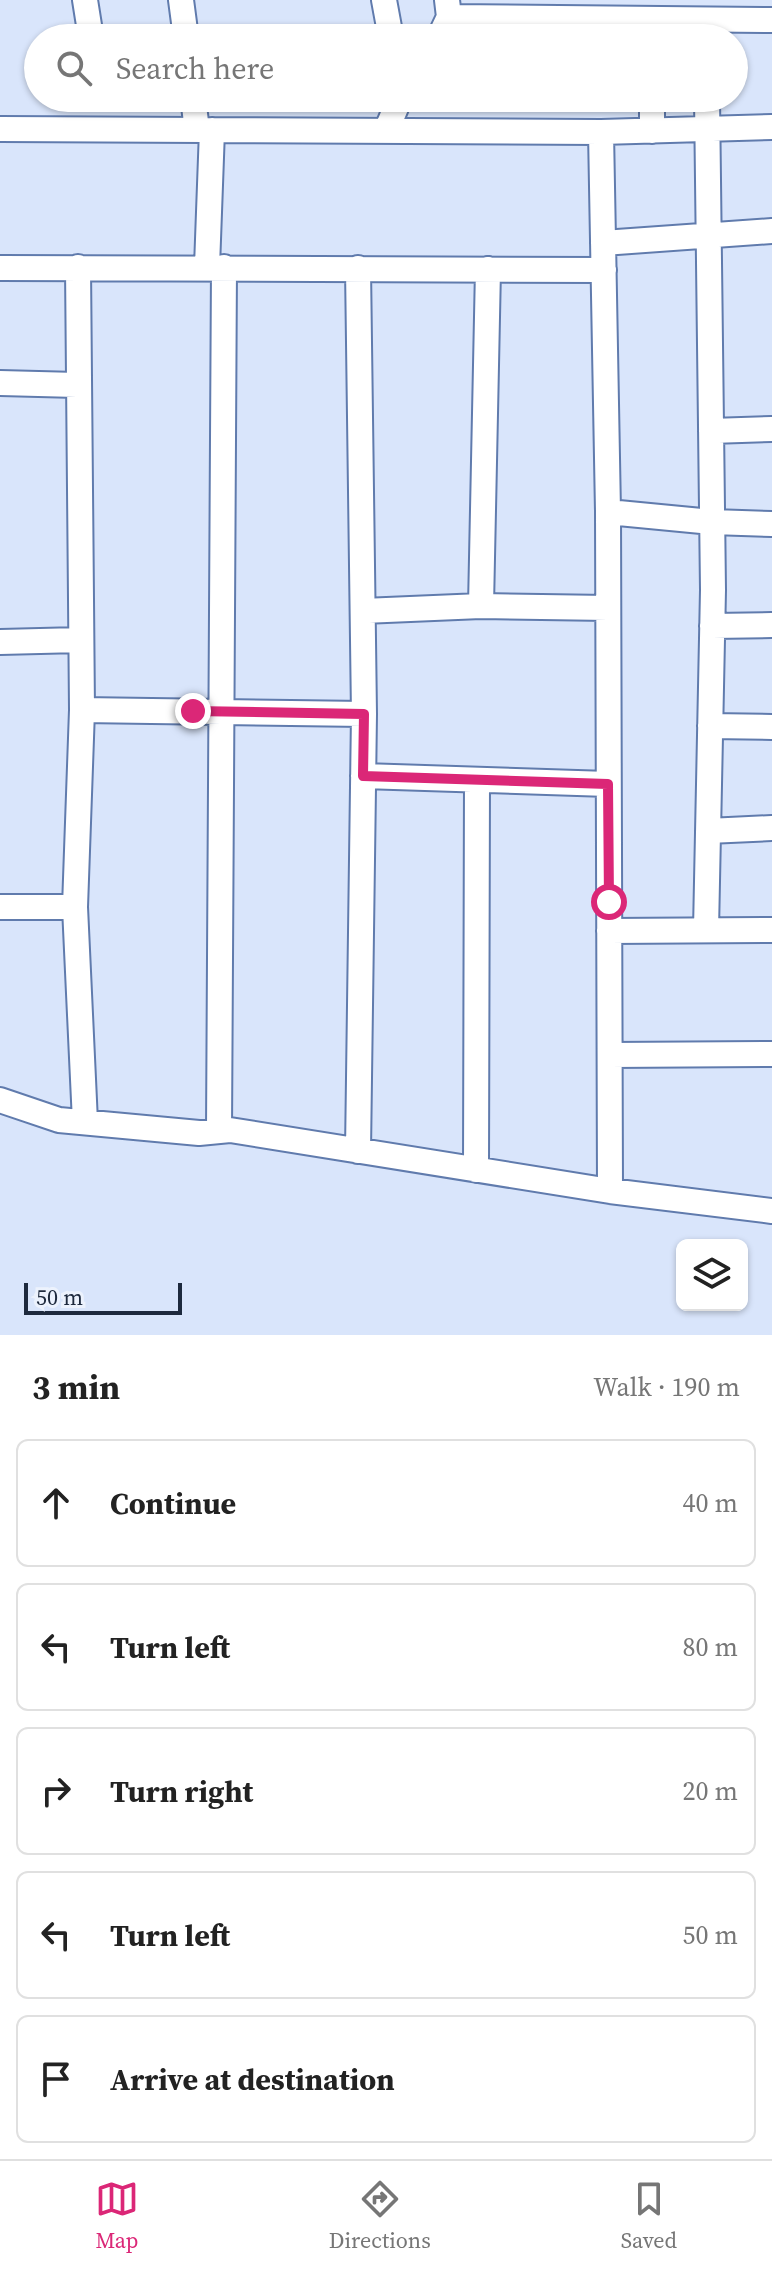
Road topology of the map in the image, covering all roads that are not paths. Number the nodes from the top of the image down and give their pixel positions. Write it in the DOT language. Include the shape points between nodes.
graph roads {
  1 [pos="85,0"];
  2 [pos="181,0"];
  3 [pos="384,0"];
  4 [pos="445,18"];
  5 [pos="653,19"];
  6 [pos="772,20"];
  7 [pos="89,24"];
  8 [pos="184,24"];
  9 [pos="388,24"];
  10 [pos="679,24"];
  11 [pos="742,24"];
  12 [pos="198,112"];
  13 [pos="394,112"];
  14 [pos="652,112"];
  15 [pos="707,112"];
  16 [pos="772,127"];
  17 [pos="0,129"];
  18 [pos="707,129"];
  19 [pos="204,130"];
  20 [pos="386,131"];
  21 [pos="652,131"];
  22 [pos="601,132"];
  23 [pos="772,231"];
  24 [pos="708,234"];
  25 [pos="603,243"];
  26 [pos="78,267"];
  27 [pos="216,267"];
  28 [pos="0,268"];
  29 [pos="358,268"];
  30 [pos="488,269"];
  31 [pos="604,270"];
  32 [pos="0,383"];
  33 [pos="77,385"];
  34 [pos="772,429"];
  35 [pos="711,431"];
  36 [pos="608,512"];
  37 [pos="712,522"];
  38 [pos="772,524"];
  39 [pos="481,606"];
  40 [pos="608,608"];
  41 [pos="363,611"];
  42 [pos="772,625"];
  43 [pos="712,626"];
  44 [pos="80,640"];
  45 [pos="0,642"];
  46 [pos="82,710"];
  47 [pos="221,712"];
  48 [pos="364,714"];
  49 [pos="710,726"];
  50 [pos="772,727"];
  51 [pos="363,776"];
  52 [pos="477,780"];
  53 [pos="608,784"];
  54 [pos="772,828"];
  55 [pos="708,831"];
  56 [pos="0,907"];
  57 [pos="75,907"];
  58 [pos="706,930"];
  59 [pos="772,930"];
  60 [pos="609,931"];
  61 [pos="772,1054"];
  62 [pos="610,1055"];
  63 [pos="0,1100"];
  64 [pos="85,1122"];
  65 [pos="219,1131"];
  66 [pos="358,1151"];
  67 [pos="476,1170"];
  68 [pos="610,1191"];
  69 [pos="772,1211"];
  1 -- 7 [label="street"];
  2 -- 8 [label="street"];
  3 -- 9 [label="street"];
  4 -- 5 [label="street"];
  5 -- 10 [label="street"];
  6 -- 11 [label="street"];
  12 -- 19 [label="street"];
  13 -- 20 [label="street"];
  14 -- 21 [label="street"];
  15 -- 18 [label="street"];
  16 -- 18 [label="street"];
  17 -- 19 [label="street"];
  18 -- 21 [label="street"];
  18 -- 24 [label="street"];
  19 -- 20 [label="street"];
  19 -- 27 [label="street"];
  20 -- 22 [label="street"];
  21 -- 22 [label="street"];
  22 -- 25 [label="street"];
  23 -- 24 [label="street"];
  24 -- 25 [label="street"];
  24 -- 35 [label="street"];
  25 -- 31 [label="street"];
  26 -- 27 [label="street"];
  26 -- 28 [label="street"];
  26 -- 33 [label="street"];
  27 -- 29 [label="street"];
  27 -- 47 [label="street"];
  29 -- 30 [label="street"];
  29 -- 41 [label="street"];
  30 -- 31 [label="street"];
  30 -- 39 [label="street"];
  31 -- 36 [label="street"];
  32 -- 33 [label="street"];
  33 -- 44 [label="street"];
  34 -- 35 [label="street"];
  35 -- 37 [label="street"];
  36 -- 37 [label="street"];
  36 -- 40 [label="street"];
  37 -- 38 [label="street"];
  37 -- 43 [label="street"];
  39 -- 40 [label="street"];
  39 -- 41 [label="street"];
  40 -- 53 [label="street"];
  41 -- 48 [label="street"];
  42 -- 43 [label="street"];
  43 -- 49 [label="street"];
  44 -- 45 [label="street"];
  44 -- 46 [label="street"];
  46 -- 47 [label="street"];
  46 -- 57 [label="street"];
  47 -- 48 [label="street"];
  47 -- 65 [label="street"];
  48 -- 51 [label="street"];
  49 -- 50 [label="street"];
  49 -- 55 [label="street"];
  51 -- 52 [label="street"];
  51 -- 66 [label="street"];
  52 -- 53 [label="street"];
  52 -- 67 [label="street"];
  53 -- 60 [label="street"];
  54 -- 55 [label="street"];
  55 -- 58 [label="street"];
  56 -- 57 [label="street"];
  57 -- 64 [label="street"];
  58 -- 59 [label="street"];
  58 -- 60 [label="street"];
  60 -- 62 [label="street"];
  61 -- 62 [label="street"];
  62 -- 68 [label="street"];
  63 -- 64 [label="street" via="59,1120"];
  64 -- 65 [label="street"];
  65 -- 66 [label="street"];
  66 -- 67 [label="street"];
  67 -- 68 [label="street"];
  68 -- 69 [label="street"];
}
